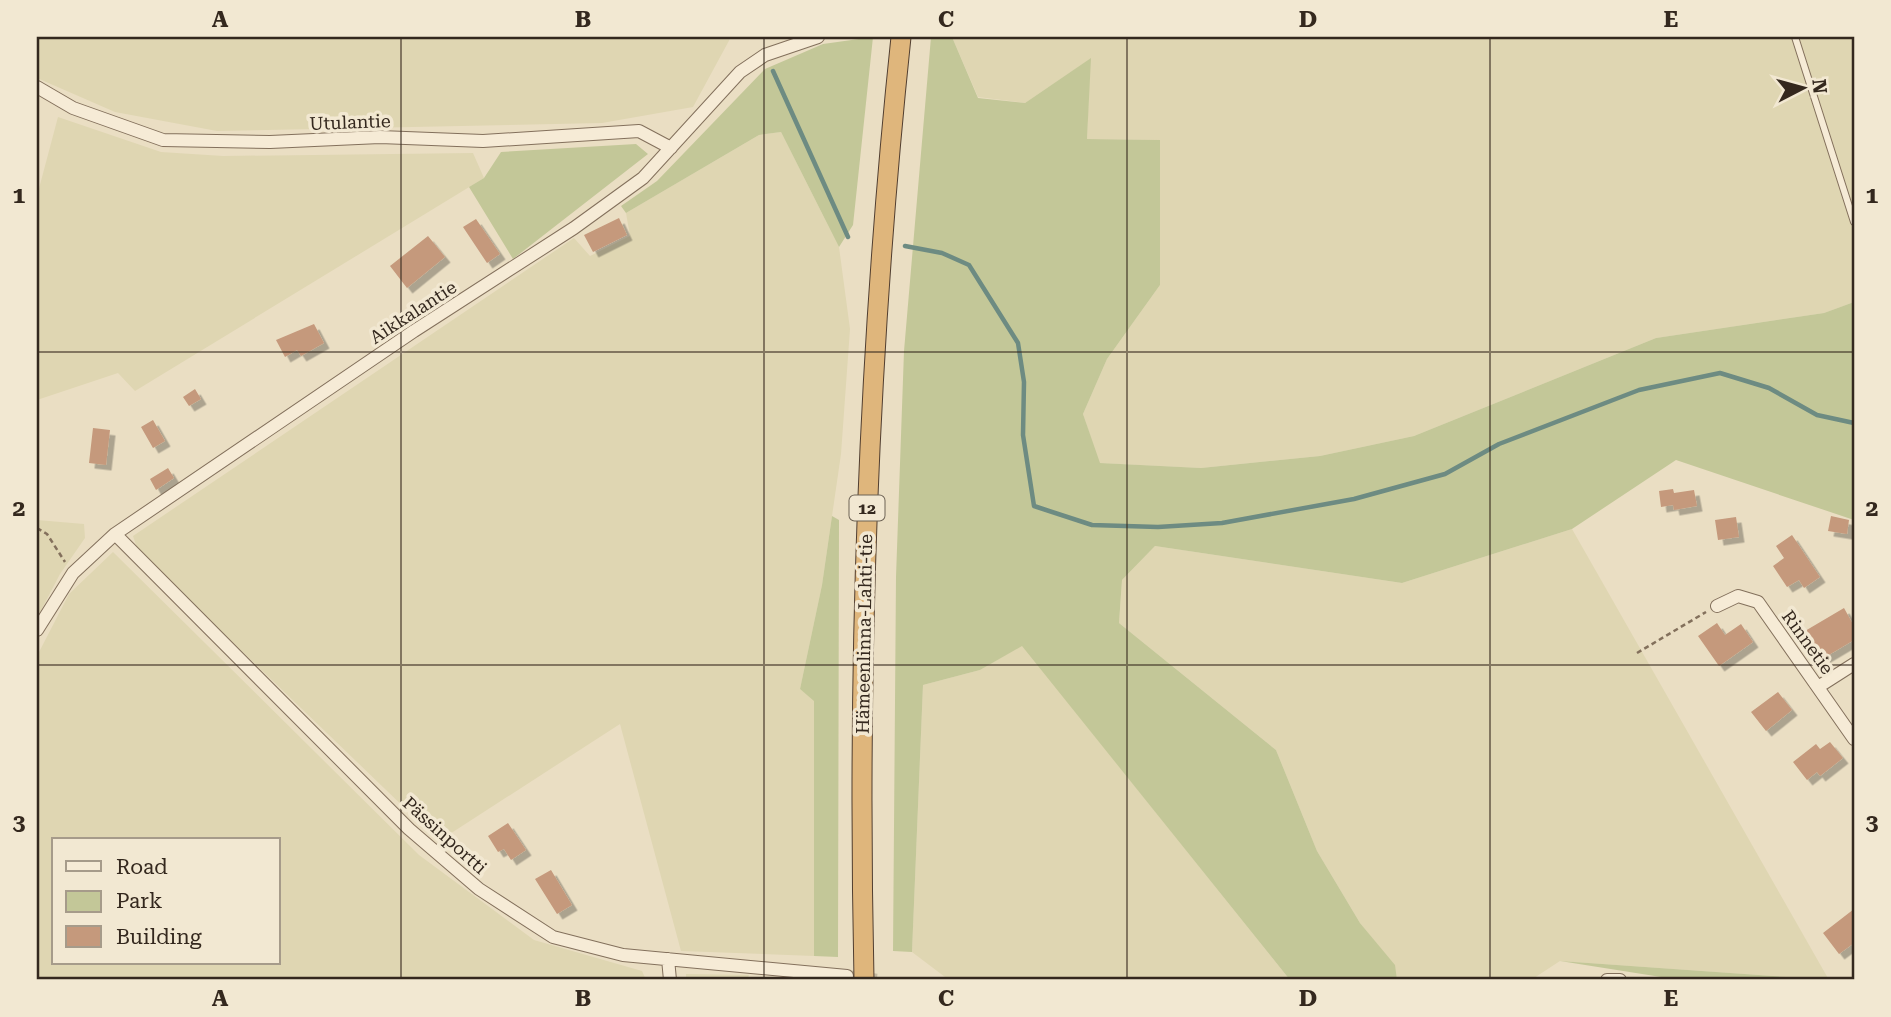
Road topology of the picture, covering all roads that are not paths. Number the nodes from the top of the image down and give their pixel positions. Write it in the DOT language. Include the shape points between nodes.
graph roads {
  1 [pos="818,37"];
  2 [pos="901,37"];
  3 [pos="1795,37"];
  4 [pos="37,87"];
  5 [pos="671,148"];
  6 [pos="1854,222"];
  7 [pos="115,534"];
  8 [pos="1717,606"];
  9 [pos="37,630"];
  10 [pos="1854,664"];
  11 [pos="1818,687"];
  12 [pos="1854,739"];
  13 [pos="668,959"];
  14 [pos="855,978"];
  15 [pos="670,980"];
  16 [pos="1607,980"];
  17 [pos="1620,980"];
  1 -- 5 [label="street, Aikkalantie" via="765,55 740,72"];
  2 -- 14 [label="highway, Hämeenlinna-Lahti-tie / 12" via="881,263 866,521"];
  3 -- 6 [label="lane"];
  4 -- 5 [label="street, Utulantie" via="73,108 163,140 270,142 380,136 483,141 639,131"];
  5 -- 7 [label="street, Aikkalantie" via="643,178 573,228"];
  7 -- 9 [label="street, Aikkalantie" via="73,573"];
  7 -- 13 [label="street, Pässinportti" via="409,829 478,889 552,937 623,955"];
  8 -- 11 [label="street, Rinnetie" via="1738,596 1758,602"];
  10 -- 11 [label="street"];
  11 -- 12 [label="street, Rinnetie"];
  13 -- 14 [label="street, Pässinportti"];
  13 -- 15 [label="street"];
  16 -- 17 [label="street"];
}
